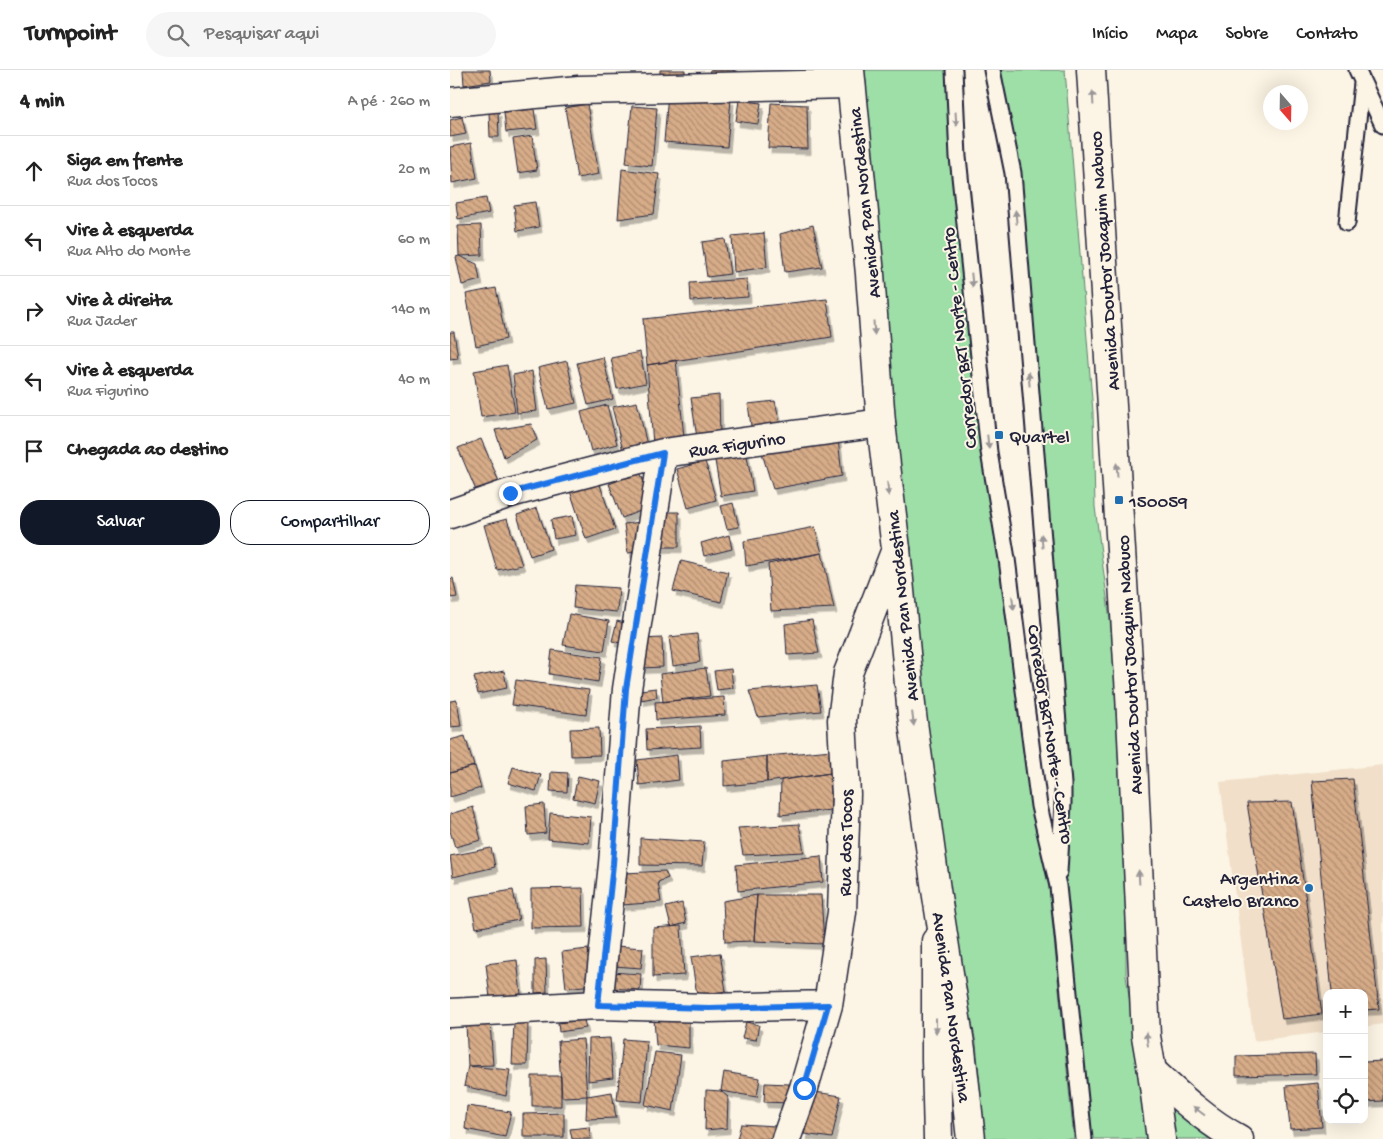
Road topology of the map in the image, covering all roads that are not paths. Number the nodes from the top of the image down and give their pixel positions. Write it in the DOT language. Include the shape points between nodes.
graph roads {
  1 [pos="954,70"];
  2 [pos="992,70"];
  3 [pos="1091,70"];
  4 [pos="851,77"];
  5 [pos="1360,77"];
  6 [pos="581,80"];
  7 [pos="450,102"];
  8 [pos="1383,125"];
  9 [pos="1347,223"];
  10 [pos="882,423"];
  11 [pos="663,453"];
  12 [pos="450,514"];
  13 [pos="896,549"];
  14 [pos="1058,886"];
  15 [pos="936,890"];
  16 [pos="598,1005"];
  17 [pos="828,1005"];
  18 [pos="450,1013"];
  19 [pos="1152,1072"];
  20 [pos="786,1139"];
  21 [pos="938,1139"];
  22 [pos="971,1139"];
  23 [pos="1084,1139"];
  24 [pos="1161,1139"];
  25 [pos="1239,1139"];
  1 -- 14 [label="lane, Corredor BRT Norte - Centro, one-way" via="958,158 989,452 1007,559 1039,806"];
  14 -- 2 [label="lane, Corredor BRT Norte - Centro, one-way" via="1062,784 1013,173"];
  19 -- 3 [label="main road, Avenida Doutor Joaquim Nabuco, one-way" via="1146,1036 1130,694"];
  4 -- 6 [label="main road"];
  4 -- 10 [label="main road, Avenida Pan Nordestina, one-way"];
  5 -- 8 [label="lane"];
  5 -- 9 [label="lane"];
  6 -- 7 [label="main road"];
  10 -- 11 [label="main road, Rua Figurino"];
  10 -- 13 [label="main road, Avenida Pan Nordestina, one-way"];
  11 -- 12 [label="main road, Rua Figurino" via="510,493"];
  11 -- 16 [label="main road" via="626,689"];
  13 -- 15 [label="main road, Avenida Pan Nordestina, one-way" via="912,715"];
  13 -- 17 [label="main road, Rua dos Tocos" via="848,672 844,694 842,720 846,794 842,912"];
  14 -- 23 [label="lane"];
  15 -- 21 [label="main road, one-way"];
  15 -- 22 [label="main road, Avenida Pan Nordestina"];
  16 -- 17 [label="main road" via="709,1008"];
  16 -- 18 [label="main road"];
  17 -- 20 [label="main road, Rua dos Tocos"];
  19 -- 24 [label="main road, Avenida Doutor Joaquim Nabuco"];
  25 -- 19 [label="main road, one-way" via="1180,1097"];
}
